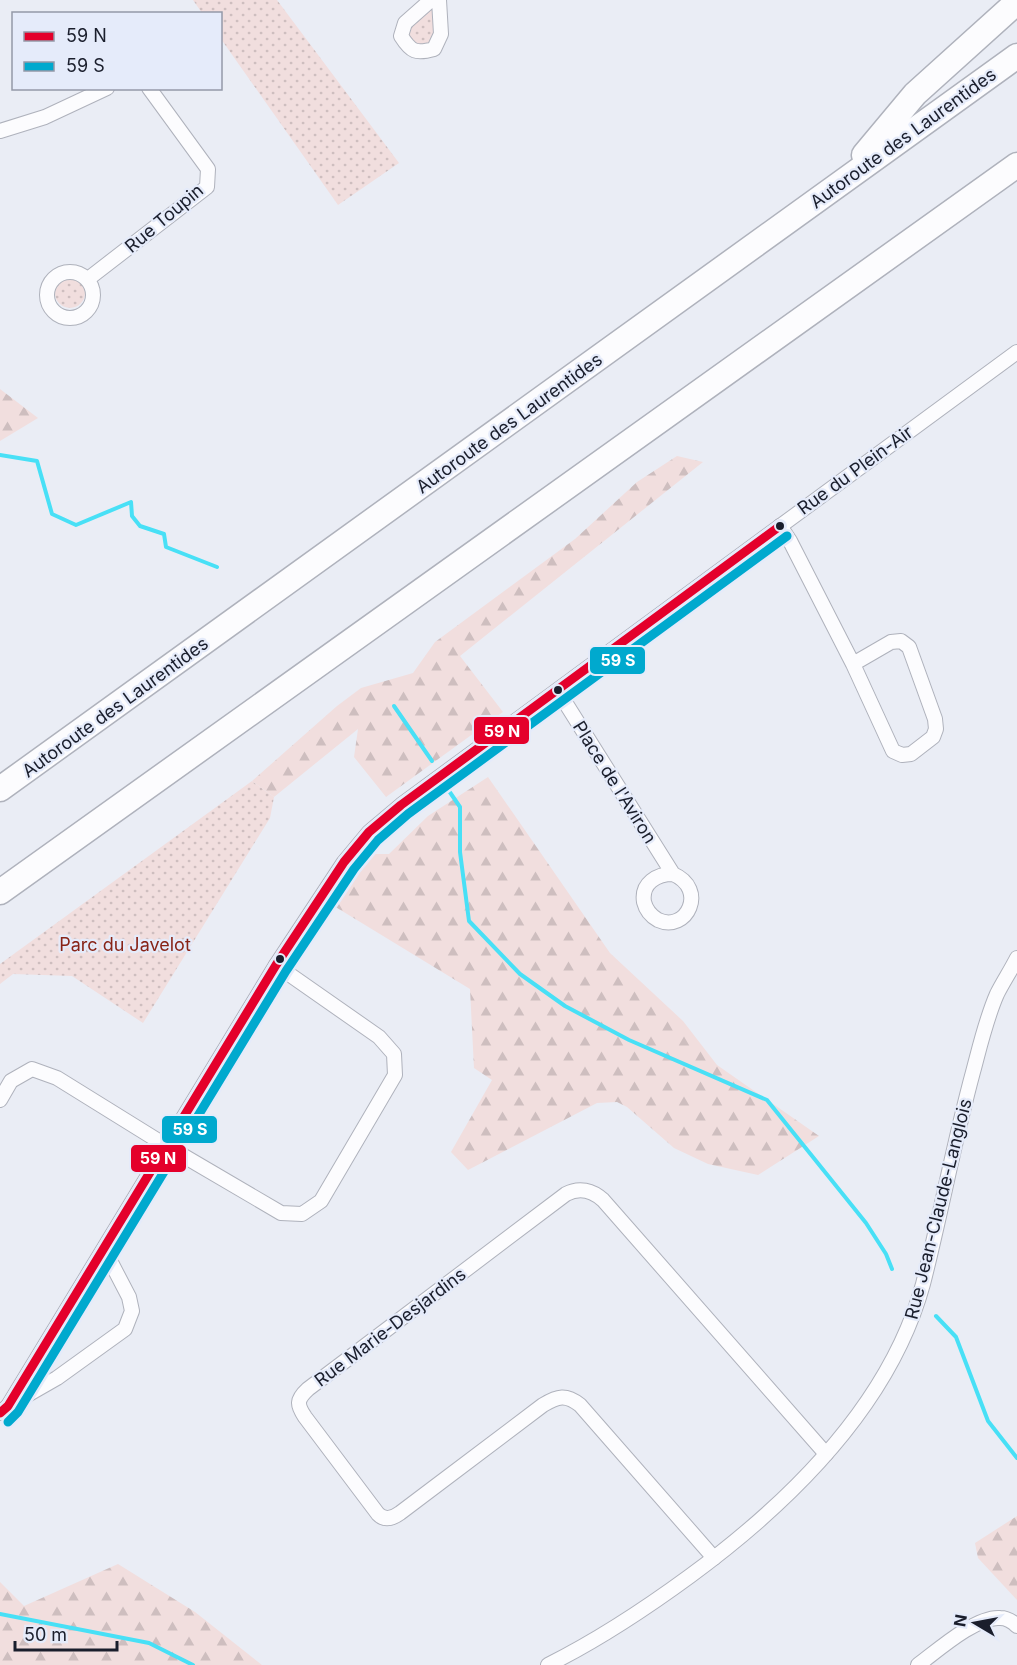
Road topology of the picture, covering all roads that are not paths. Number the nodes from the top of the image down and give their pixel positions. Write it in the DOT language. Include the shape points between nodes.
graph roads {
  1 [pos="431,0"];
  2 [pos="439,0"];
  3 [pos="1017,2"];
  4 [pos="1017,56"];
  5 [pos="102,90"];
  6 [pos="150,90"];
  7 [pos="0,131"];
  8 [pos="1017,165"];
  9 [pos="840,184"];
  10 [pos="88,279"];
  11 [pos="1017,352"];
  12 [pos="780,526"];
  13 [pos="853,664"];
  14 [pos="558,691"];
  15 [pos="0,789"];
  16 [pos="673,874"];
  17 [pos="0,892"];
  18 [pos="1017,958"];
  19 [pos="276,965"];
  20 [pos="0,1100"];
  21 [pos="165,1145"];
  22 [pos="104,1249"];
  23 [pos="4,1410"];
  24 [pos="826,1454"];
  25 [pos="714,1558"];
  26 [pos="1017,1626"];
  27 [pos="548,1665"];
  28 [pos="918,1665"];
  1 -- 2 [label="street" via="405,23 401,36 409,48 421,53 434,49 441,34"];
  3 -- 9 [label="highway" via="915,94"];
  4 -- 9 [label="highway, Autoroute des Laurentides"];
  5 -- 7 [label="street" via="45,117"];
  6 -- 10 [label="street, Rue Toupin" via="208,169 207,188"];
  8 -- 17 [label="highway"];
  9 -- 15 [label="highway, Autoroute des Laurentides"];
  11 -- 12 [label="street, Rue du Plein-Air"];
  12 -- 13 [label="street"];
  12 -- 14 [label="street, Rue du Plein-Air"];
  13 -- 13 [label="street" via="893,751 911,754 933,737 935,719 909,647 901,641 891,642"];
  14 -- 16 [label="street, Place de l'Aviron"];
  14 -- 19 [label="street, Rue du Plein-Air" via="369,832 344,861"];
  18 -- 24 [label="street, Rue Jean-Claude-Langlois" via="997,995 980,1045 922,1285 906,1333 871,1394"];
  19 -- 21 [label="street, Rue du Plein-Air"];
  19 -- 21 [label="street" via="379,1037 394,1054 395,1075 321,1201 302,1214 281,1214"];
  20 -- 21 [label="street" via="11,1081 32,1069 57,1078"];
  21 -- 22 [label="street, Rue du Plein-Air"];
  22 -- 23 [label="street, Rue du Plein-Air"];
  22 -- 23 [label="street, Rue du Plein-Air" via="129,1297 132,1311 125,1329"];
  24 -- 25 [label="street, Rue Jean-Claude-Langlois" via="797,1487"];
  24 -- 25 [label="street, Rue Marie-Desjardins" via="603,1200 582,1190 566,1194 299,1399 305,1418 380,1517 387,1518 400,1513 543,1405 558,1398 573,1399"];
  25 -- 27 [label="street, Rue Jean-Claude-Langlois" via="617,1627"];
  26 -- 28 [label="street" via="1002,1618 974,1624"];
}
